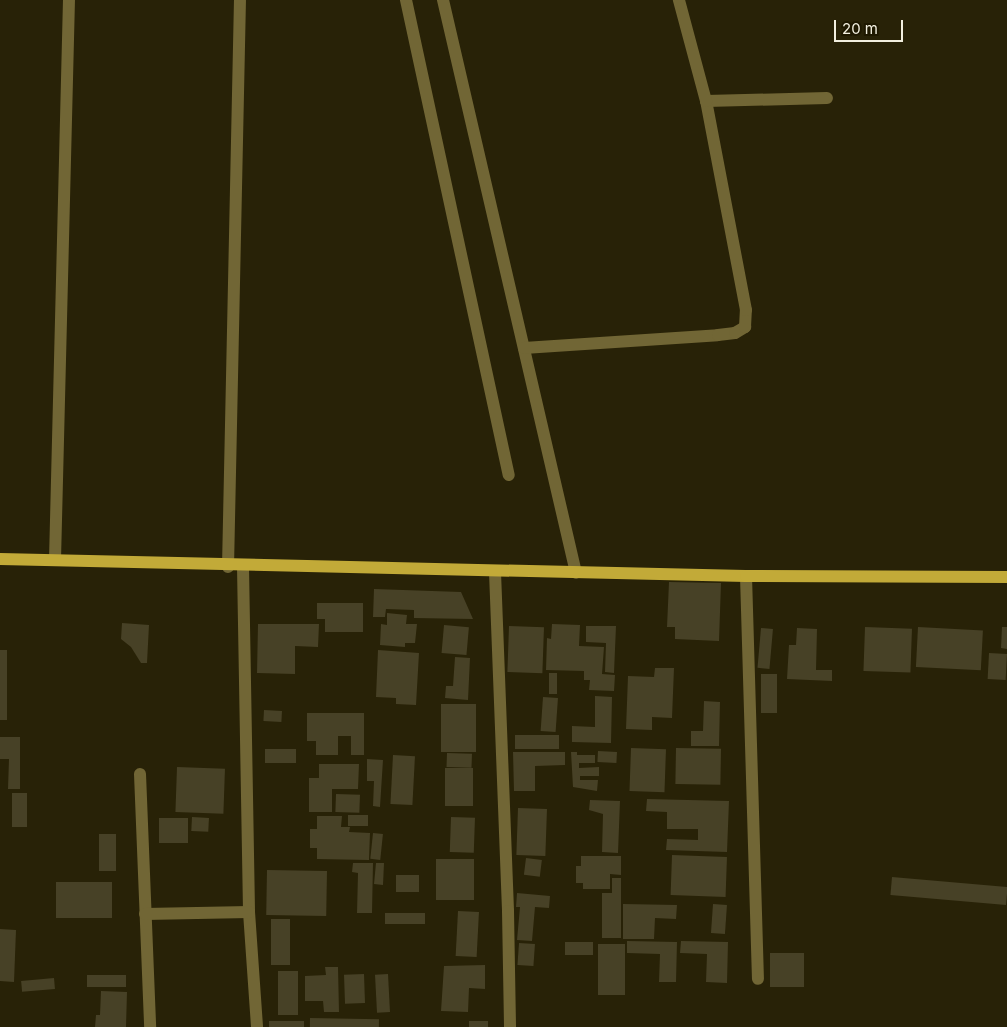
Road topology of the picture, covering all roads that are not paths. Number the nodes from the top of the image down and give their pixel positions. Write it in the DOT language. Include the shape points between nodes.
graph roads {
  1 [pos="69,0"];
  2 [pos="240,0"];
  3 [pos="406,0"];
  4 [pos="443,0"];
  5 [pos="679,0"];
  6 [pos="827,98"];
  7 [pos="706,100"];
  8 [pos="524,348"];
  9 [pos="509,475"];
  10 [pos="0,560"];
  11 [pos="55,560"];
  12 [pos="228,567"];
  13 [pos="243,567"];
  14 [pos="495,572"];
  15 [pos="576,573"];
  16 [pos="746,576"];
  17 [pos="1007,577"];
  18 [pos="140,774"];
  19 [pos="249,912"];
  20 [pos="145,914"];
  21 [pos="758,979"];
  22 [pos="150,1027"];
  23 [pos="257,1027"];
  24 [pos="510,1027"];
  1 -- 11 [label="street"];
  2 -- 12 [label="street"];
  3 -- 9 [label="street"];
  4 -- 8 [label="street"];
  5 -- 7 [label="street"];
  6 -- 7 [label="street"];
  7 -- 8 [label="street" via="746,310 745,327 735,333 718,335"];
  8 -- 15 [label="street"];
  10 -- 11 [label="main road"];
  11 -- 12 [label="main road"];
  12 -- 13 [label="main road"];
  13 -- 14 [label="main road"];
  13 -- 19 [label="street"];
  14 -- 15 [label="main road"];
  14 -- 24 [label="street"];
  15 -- 16 [label="main road"];
  16 -- 17 [label="main road"];
  16 -- 21 [label="street"];
  18 -- 20 [label="street"];
  19 -- 20 [label="street"];
  19 -- 23 [label="street"];
  20 -- 22 [label="street"];
}
